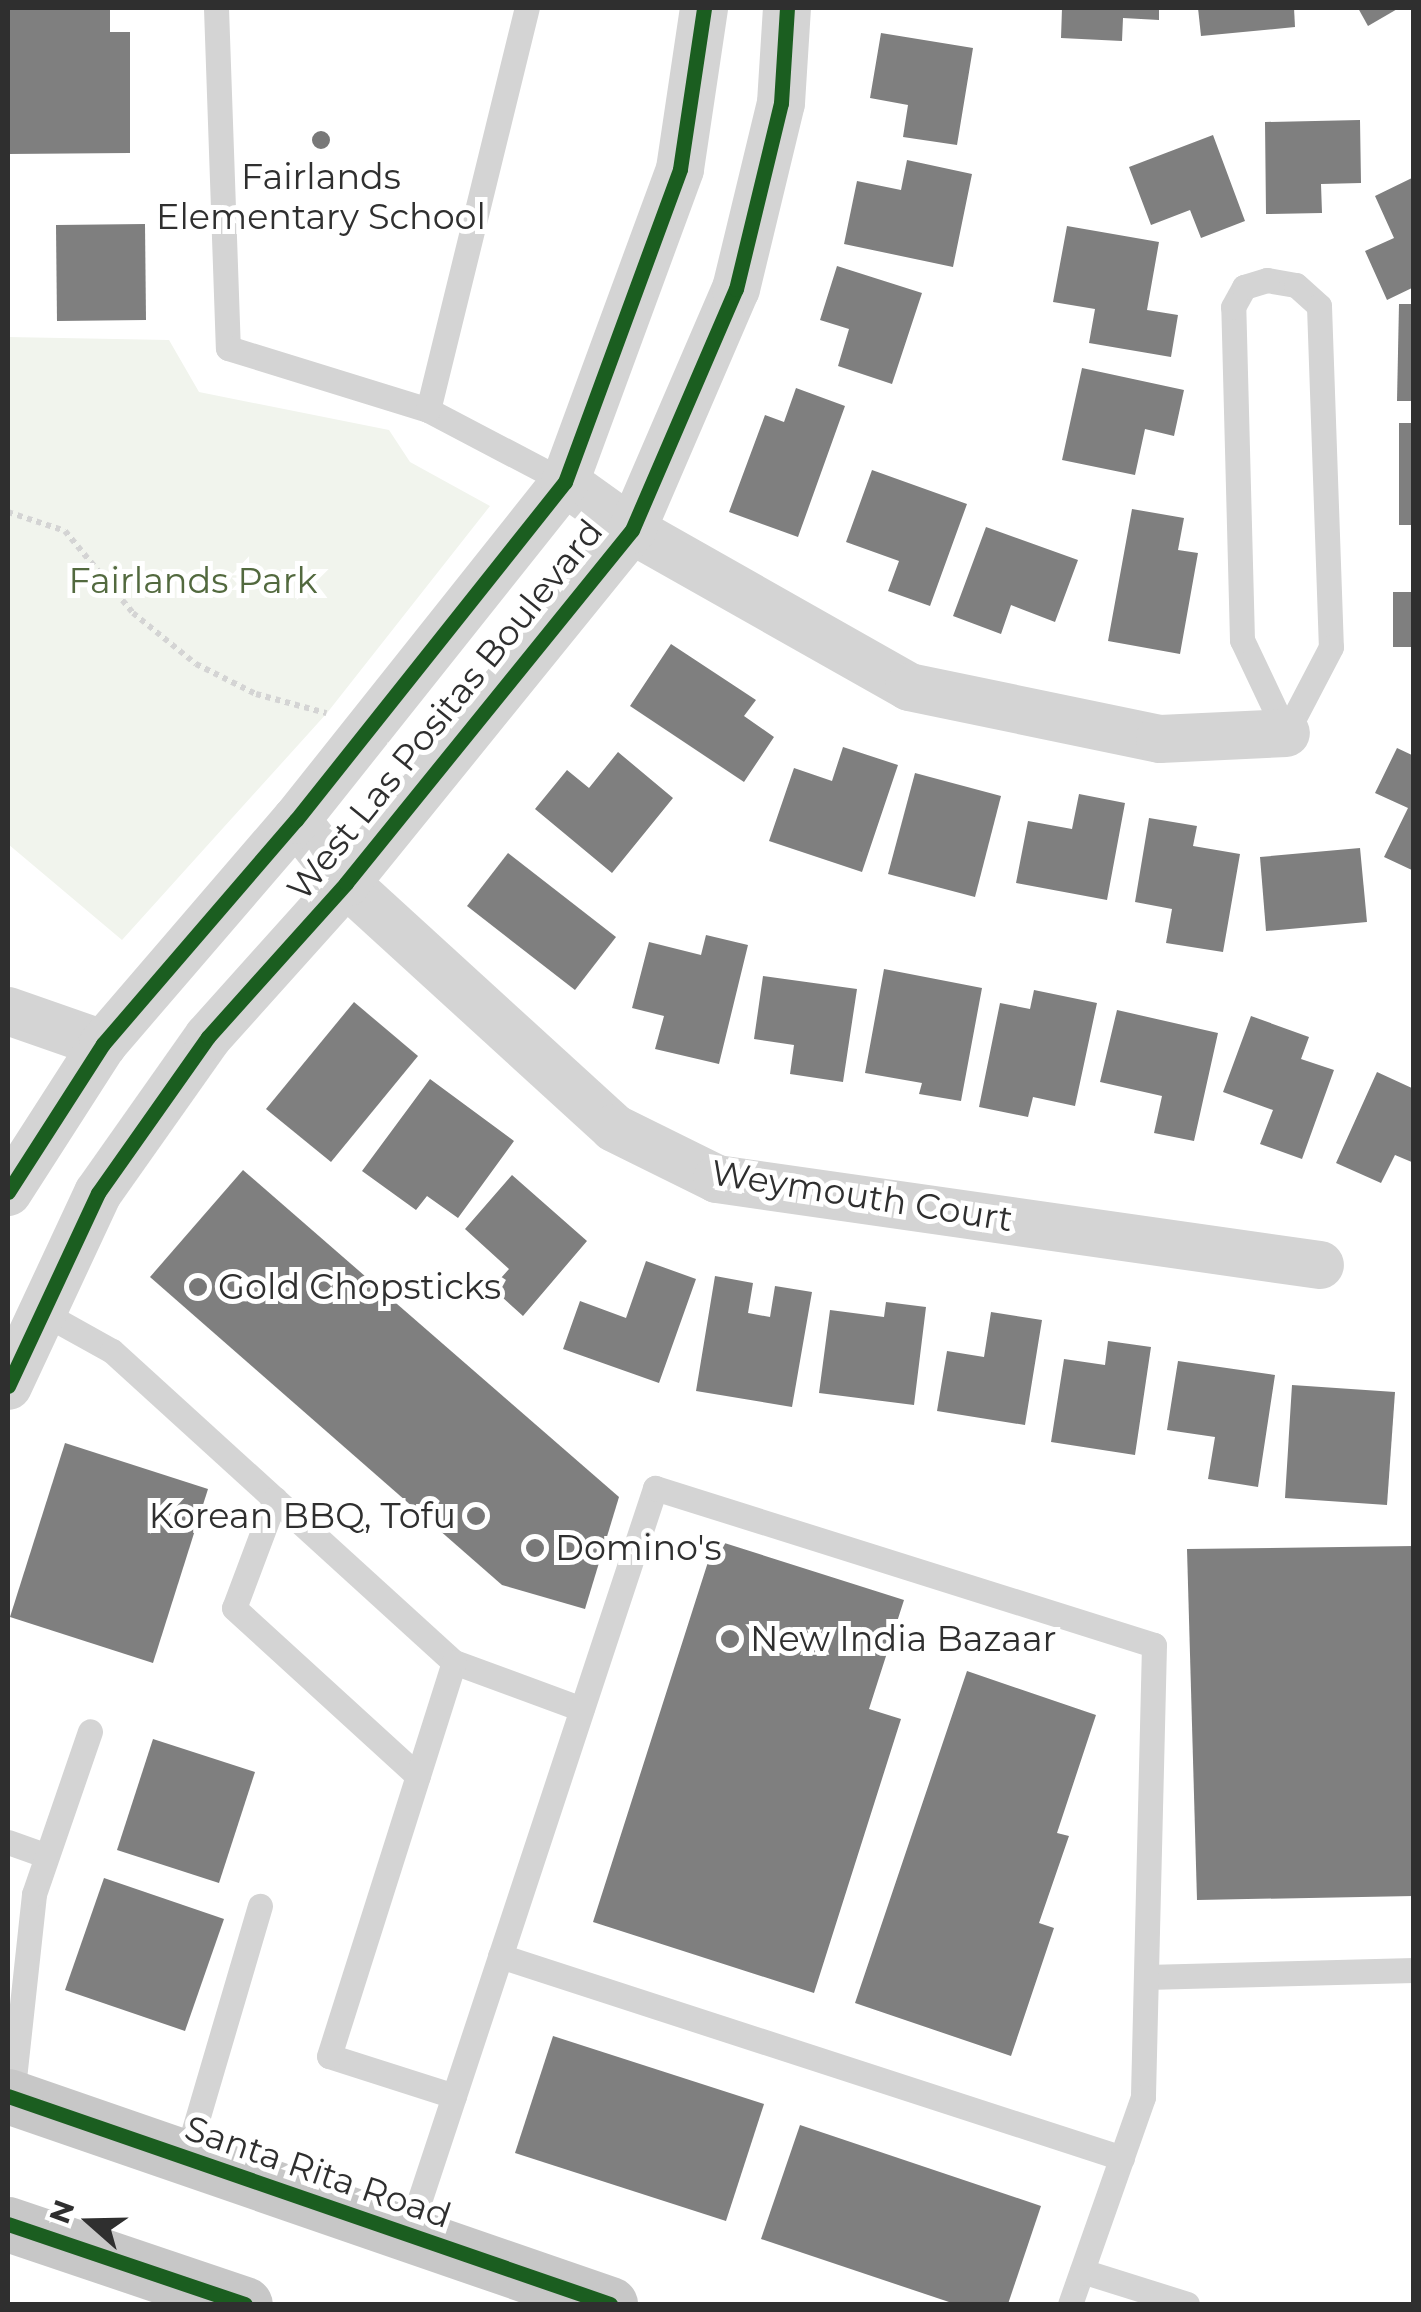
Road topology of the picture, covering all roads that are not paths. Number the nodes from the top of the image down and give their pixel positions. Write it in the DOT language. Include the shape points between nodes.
graph roads {
  1 [pos="216,8"];
  2 [pos="527,8"];
  3 [pos="704,8"];
  4 [pos="788,8"];
  5 [pos="428,410"];
  6 [pos="566,482"];
  7 [pos="632,530"];
  8 [pos="1286,733"];
  9 [pos="296,820"];
  10 [pos="346,883"];
  11 [pos="8,1011"];
  12 [pos="103,1044"];
  13 [pos="8,1192"];
  14 [pos="1320,1265"];
  15 [pos="18,1305"];
  16 [pos="8,1386"];
  17 [pos="275,1499"];
  18 [pos="454,1662"];
  19 [pos="582,1709"];
  20 [pos="90,1730"];
  21 [pos="418,1776"];
  22 [pos="8,1842"];
  23 [pos="47,1856"];
  24 [pos="260,1906"];
  25 [pos="500,1956"];
  26 [pos="1414,1970"];
  27 [pos="1146,1977"];
  28 [pos="10,2096"];
  29 [pos="454,2096"];
  30 [pos="186,2157"];
  31 [pos="1122,2158"];
  32 [pos="8,2224"];
  33 [pos="408,2235"];
  34 [pos="1082,2272"];
  35 [pos="245,2304"];
  36 [pos="610,2304"];
  37 [pos="1070,2304"];
  38 [pos="1187,2304"];
  1 -- 5 [label="lane" via="228,348"];
  2 -- 5 [label="lane"];
  3 -- 6 [label="street, West Las Positas Boulevard" via="680,168"];
  4 -- 7 [label="street, West Las Positas Boulevard" via="782,104 736,288"];
  5 -- 6 [label="lane"];
  6 -- 7 [label="street"];
  6 -- 9 [label="street, West Las Positas Boulevard"];
  7 -- 8 [label="street" via="909,687 1160,740"];
  7 -- 10 [label="street, West Las Positas Boulevard"];
  8 -- 8 [label="lane" via="1331,648 1319,306 1296,286 1267,280 1244,287 1233,307 1242,640"];
  9 -- 10 [label="street, Weymouth Court"];
  9 -- 12 [label="street, West Las Positas Boulevard"];
  10 -- 14 [label="street, Weymouth Court" via="614,1128 717,1179"];
  10 -- 15 [label="street, West Las Positas Boulevard" via="208,1037"];
  11 -- 12 [label="street"];
  12 -- 13 [label="street, West Las Positas Boulevard"];
  15 -- 16 [label="street, West Las Positas Boulevard"];
  15 -- 17 [label="lane" via="112,1351"];
  17 -- 18 [label="lane"];
  17 -- 21 [label="lane" via="234,1608"];
  18 -- 19 [label="lane"];
  18 -- 21 [label="lane"];
  19 -- 25 [label="lane"];
  19 -- 27 [label="lane" via="655,1488 1154,1645"];
  20 -- 23 [label="lane"];
  21 -- 29 [label="lane" via="329,2056"];
  22 -- 23 [label="lane"];
  23 -- 28 [label="lane" via="34,1894"];
  24 -- 30 [label="lane"];
  25 -- 29 [label="lane"];
  25 -- 31 [label="lane"];
  26 -- 27 [label="lane"];
  27 -- 31 [label="lane" via="1143,2097"];
  28 -- 30 [label="main road, Santa Rita Road"];
  29 -- 33 [label="lane"];
  30 -- 33 [label="main road, Santa Rita Road"];
  31 -- 34 [label="lane"];
  32 -- 35 [label="main road"];
  33 -- 36 [label="main road, Santa Rita Road"];
  34 -- 37 [label="lane"];
  34 -- 38 [label="lane"];
}
